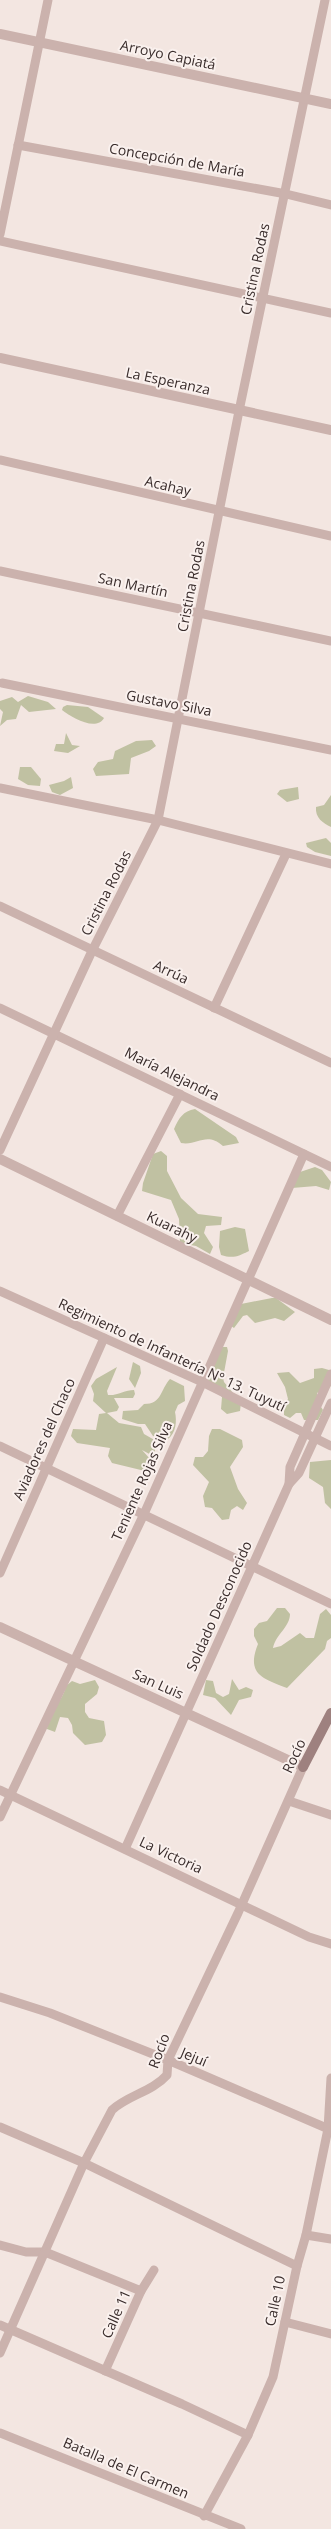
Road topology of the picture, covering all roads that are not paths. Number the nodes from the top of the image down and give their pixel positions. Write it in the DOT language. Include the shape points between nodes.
graph roads {
  1 [pos="48,0"];
  2 [pos="325,0"];
  3 [pos="0,34"];
  4 [pos="40,42"];
  5 [pos="304,98"];
  6 [pos="331,104"];
  7 [pos="18,145"];
  8 [pos="286,194"];
  9 [pos="331,205"];
  10 [pos="0,234"];
  11 [pos="0,241"];
  12 [pos="263,299"];
  13 [pos="331,313"];
  14 [pos="0,358"];
  15 [pos="240,411"];
  16 [pos="331,430"];
  17 [pos="0,460"];
  18 [pos="220,512"];
  19 [pos="331,536"];
  20 [pos="0,571"];
  21 [pos="200,613"];
  22 [pos="331,641"];
  23 [pos="2,683"];
  24 [pos="178,720"];
  25 [pos="331,750"];
  26 [pos="0,788"];
  27 [pos="158,820"];
  28 [pos="286,854"];
  29 [pos="331,864"];
  30 [pos="0,906"];
  31 [pos="92,951"];
  32 [pos="0,1008"];
  33 [pos="214,1008"];
  34 [pos="54,1034"];
  35 [pos="331,1063"];
  36 [pos="180,1094"];
  37 [pos="0,1150"];
  38 [pos="304,1154"];
  39 [pos="0,1159"];
  40 [pos="331,1167"];
  41 [pos="117,1216"];
  42 [pos="249,1280"];
  43 [pos="0,1291"];
  44 [pos="331,1320"];
  45 [pos="104,1338"];
  46 [pos="331,1374"];
  47 [pos="202,1382"];
  48 [pos="331,1403"];
  49 [pos="304,1433"];
  50 [pos="316,1438"];
  51 [pos="0,1446"];
  52 [pos="331,1446"];
  53 [pos="47,1468"];
  54 [pos="289,1484"];
  55 [pos="144,1514"];
  56 [pos="253,1566"];
  57 [pos="0,1573"];
  58 [pos="331,1604"];
  59 [pos="0,1627"];
  60 [pos="75,1661"];
  61 [pos="186,1712"];
  62 [pos="331,1713"];
  63 [pos="303,1767"];
  64 [pos="0,1790"];
  65 [pos="11,1794"];
  66 [pos="289,1801"];
  67 [pos="331,1815"];
  68 [pos="0,1817"];
  69 [pos="125,1849"];
  70 [pos="242,1904"];
  71 [pos="331,1944"];
  72 [pos="0,1997"];
  73 [pos="168,2060"];
  74 [pos="331,2078"];
  75 [pos="0,2127"];
  76 [pos="329,2130"];
  77 [pos="84,2163"];
  78 [pos="306,2235"];
  79 [pos="331,2239"];
  80 [pos="0,2245"];
  81 [pos="45,2252"];
  82 [pos="297,2266"];
  83 [pos="154,2270"];
  84 [pos="141,2291"];
  85 [pos="285,2322"];
  86 [pos="0,2325"];
  87 [pos="10,2329"];
  88 [pos="331,2334"];
  89 [pos="0,2353"];
  90 [pos="105,2371"];
  91 [pos="0,2433"];
  92 [pos="248,2435"];
  93 [pos="204,2516"];
  94 [pos="241,2529"];
  1 -- 4 [label="street"];
  2 -- 5 [label="street, Cristina Rodas"];
  3 -- 4 [label="street, Arroyo Capiatá"];
  4 -- 5 [label="street, Arroyo Capiatá"];
  4 -- 7 [label="street"];
  5 -- 6 [label="street, Arroyo Capiatá"];
  5 -- 8 [label="street, Cristina Rodas"];
  7 -- 8 [label="street, Concepción de María"];
  7 -- 10 [label="street"];
  8 -- 9 [label="street, Concepción de María"];
  8 -- 12 [label="street, Cristina Rodas"];
  11 -- 12 [label="street"];
  12 -- 13 [label="street"];
  12 -- 15 [label="street, Cristina Rodas"];
  14 -- 15 [label="street, La Esperanza"];
  15 -- 16 [label="street, La Esperanza"];
  15 -- 18 [label="street, Cristina Rodas"];
  17 -- 18 [label="street, Acahay"];
  18 -- 19 [label="street, Acahay"];
  18 -- 21 [label="street, Cristina Rodas"];
  20 -- 21 [label="street, San Martín"];
  21 -- 22 [label="street, San Martín"];
  21 -- 24 [label="street, Cristina Rodas"];
  23 -- 24 [label="street, Gustavo Silva"];
  24 -- 25 [label="street, Gustavo Silva"];
  24 -- 27 [label="street, Cristina Rodas"];
  26 -- 27 [label="street"];
  27 -- 28 [label="street"];
  27 -- 31 [label="street, Cristina Rodas"];
  28 -- 29 [label="street"];
  28 -- 33 [label="street"];
  30 -- 31 [label="street, Arrúa"];
  31 -- 33 [label="street, Arrúa"];
  31 -- 34 [label="street, Cristina Rodas"];
  32 -- 34 [label="street, María Alejandra"];
  33 -- 35 [label="street, Arrúa"];
  34 -- 36 [label="street, María Alejandra"];
  34 -- 37 [label="street, Cristina Rodas"];
  36 -- 38 [label="street, María Alejandra"];
  36 -- 41 [label="street"];
  38 -- 40 [label="street, María Alejandra"];
  38 -- 42 [label="street, Teniente Rojas Silva"];
  39 -- 41 [label="street, Kuarahy"];
  41 -- 42 [label="street, Kuarahy"];
  42 -- 44 [label="street, Kuarahy"];
  42 -- 47 [label="street, Teniente Rojas Silva"];
  43 -- 45 [label="street, Regimiento de Infantería N° 13. Tuyutí"];
  45 -- 47 [label="street, Regimiento de Infantería N° 13. Tuyutí"];
  45 -- 53 [label="street, Aviadores del Chaco"];
  46 -- 49 [label="street, Soldado Desconocido"];
  47 -- 49 [label="street, Regimiento de Infantería N° 13. Tuyutí"];
  47 -- 55 [label="street, Teniente Rojas Silva"];
  48 -- 50 [label="street, Soldado Desconocido"];
  49 -- 50 [label="street, Regimiento de Infantería N° 13. Tuyutí"];
  49 -- 54 [label="street, Soldado Desconocido" via="290,1467"];
  50 -- 52 [label="street, Regimiento de Infantería N° 13. Tuyutí"];
  50 -- 54 [label="street, Soldado Desconocido" via="299,1473"];
  51 -- 53 [label="street"];
  53 -- 55 [label="street"];
  53 -- 57 [label="street, Aviadores del Chaco"];
  54 -- 56 [label="street, Soldado Desconocido"];
  55 -- 56 [label="street"];
  55 -- 60 [label="street, Teniente Rojas Silva"];
  56 -- 58 [label="street"];
  56 -- 61 [label="street, Soldado Desconocido"];
  59 -- 60 [label="street, San Luis"];
  60 -- 61 [label="street, San Luis"];
  60 -- 65 [label="street, Teniente Rojas Silva"];
  61 -- 63 [label="street, San Luis"];
  61 -- 69 [label="street, Soldado Desconocido"];
  62 -- 63 [label="main road, Rocío"];
  63 -- 66 [label="street, Rocío"];
  64 -- 65 [label="street, La Victoria"];
  65 -- 68 [label="street, Teniente Rojas Silva"];
  65 -- 69 [label="street, La Victoria"];
  66 -- 67 [label="street"];
  66 -- 70 [label="street, Rocío"];
  69 -- 70 [label="street, La Victoria"];
  70 -- 71 [label="street, La Victoria" via="309,1937"];
  70 -- 73 [label="street, Rocío"];
  72 -- 73 [label="street, Jejuí" via="50,2013"];
  73 -- 76 [label="street, Jejuí"];
  73 -- 77 [label="street, Rocío" via="167,2075 163,2080 112,2110"];
  74 -- 76 [label="street, Calle 10"];
  75 -- 77 [label="street"];
  76 -- 78 [label="street, Calle 10"];
  77 -- 81 [label="street, Rocío"];
  77 -- 82 [label="street"];
  78 -- 79 [label="street"];
  78 -- 82 [label="street, Calle 10"];
  80 -- 81 [label="street" via="26,2252"];
  81 -- 84 [label="street"];
  81 -- 87 [label="street, Rocío"];
  82 -- 85 [label="street, Calle 10"];
  83 -- 84 [label="street, Calle 11"];
  84 -- 90 [label="street, Calle 11"];
  85 -- 88 [label="street"];
  85 -- 92 [label="street, Calle 10" via="273,2376"];
  86 -- 87 [label="street"];
  87 -- 89 [label="street, Rocío"];
  87 -- 90 [label="street"];
  90 -- 92 [label="street"];
  91 -- 93 [label="street, Batalla de El Carmen"];
  92 -- 93 [label="street, Calle 10"];
  93 -- 94 [label="street, Batalla de El Carmen"];
}
